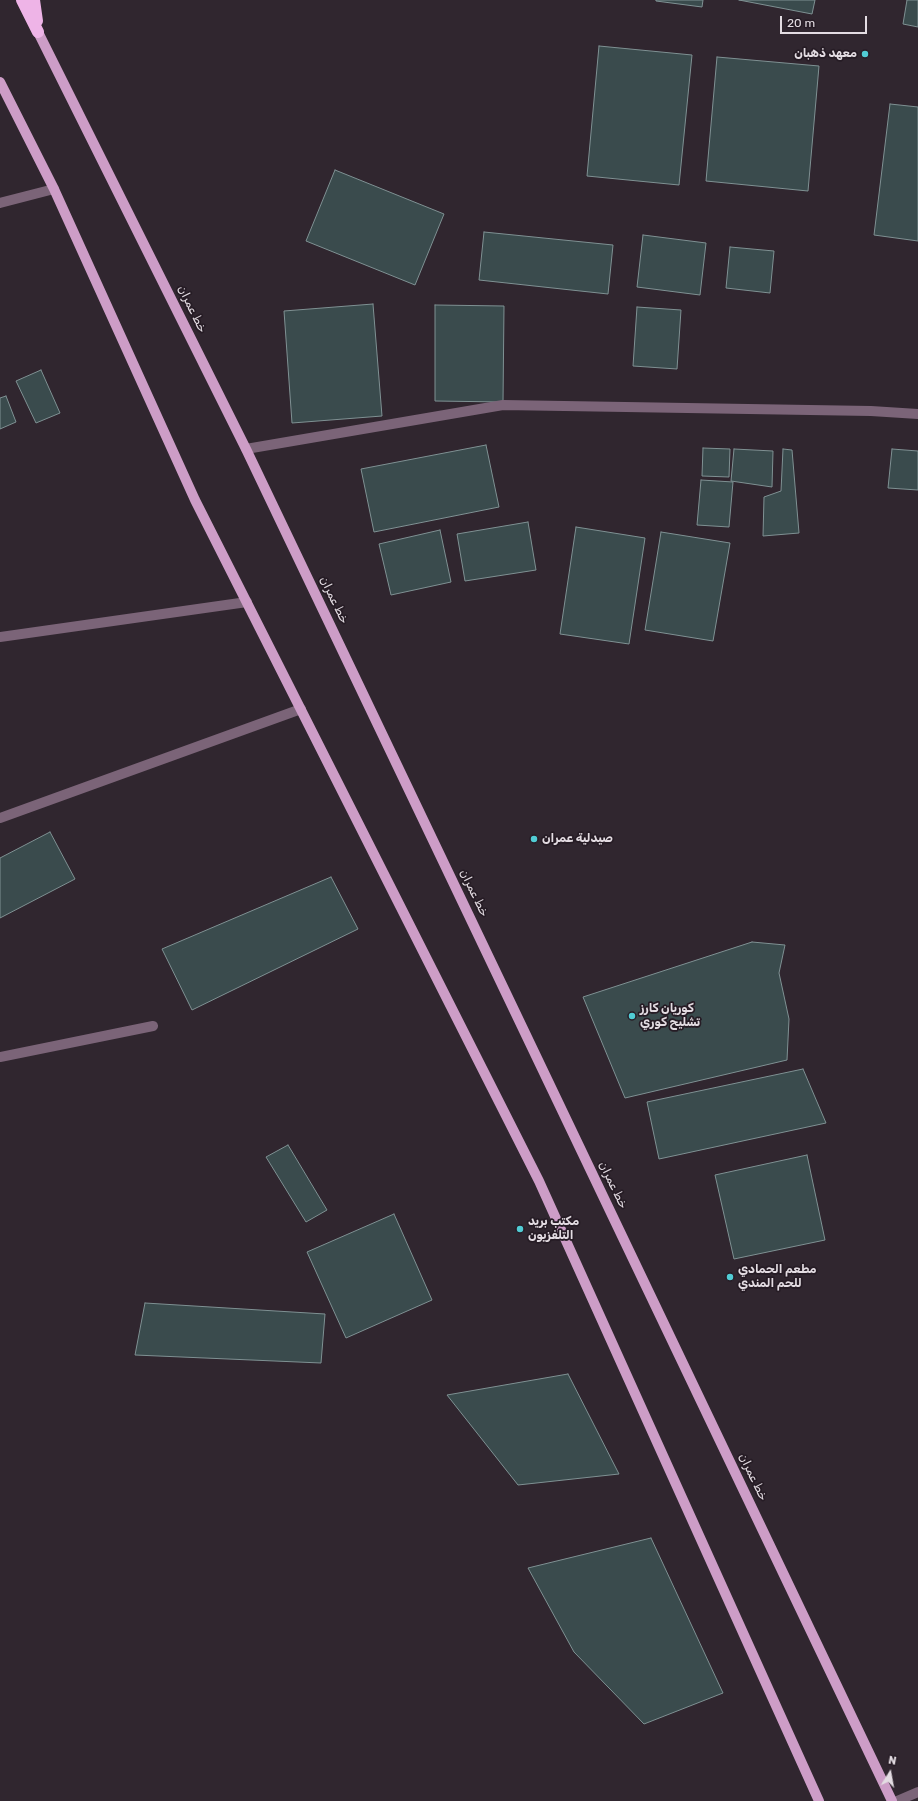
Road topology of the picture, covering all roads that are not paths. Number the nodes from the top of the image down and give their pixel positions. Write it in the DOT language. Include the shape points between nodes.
graph roads {
  1 [pos="22,0"];
  2 [pos="34,0"];
  3 [pos="38,32"];
  4 [pos="0,82"];
  5 [pos="54,189"];
  6 [pos="0,203"];
  7 [pos="918,414"];
  8 [pos="246,449"];
  9 [pos="247,602"];
  10 [pos="0,637"];
  11 [pos="301,708"];
  12 [pos="0,818"];
  13 [pos="153,1026"];
  14 [pos="0,1056"];
  15 [pos="918,1792"];
  16 [pos="819,1801"];
  17 [pos="892,1801"];
  18 [pos="897,1801"];
  1 -- 3 [label="highway, خط عمران"];
  2 -- 3 [label="highway"];
  3 -- 8 [label="main road, خط عمران"];
  4 -- 5 [label="main road"];
  5 -- 6 [label="street"];
  5 -- 9 [label="main road" via="196,500"];
  7 -- 8 [label="street" via="503,405"];
  8 -- 17 [label="main road, خط عمران"];
  9 -- 10 [label="street"];
  9 -- 11 [label="main road"];
  11 -- 12 [label="street"];
  11 -- 16 [label="main road" via="539,1181"];
  13 -- 14 [label="street"];
  15 -- 18 [label="street"];
}
